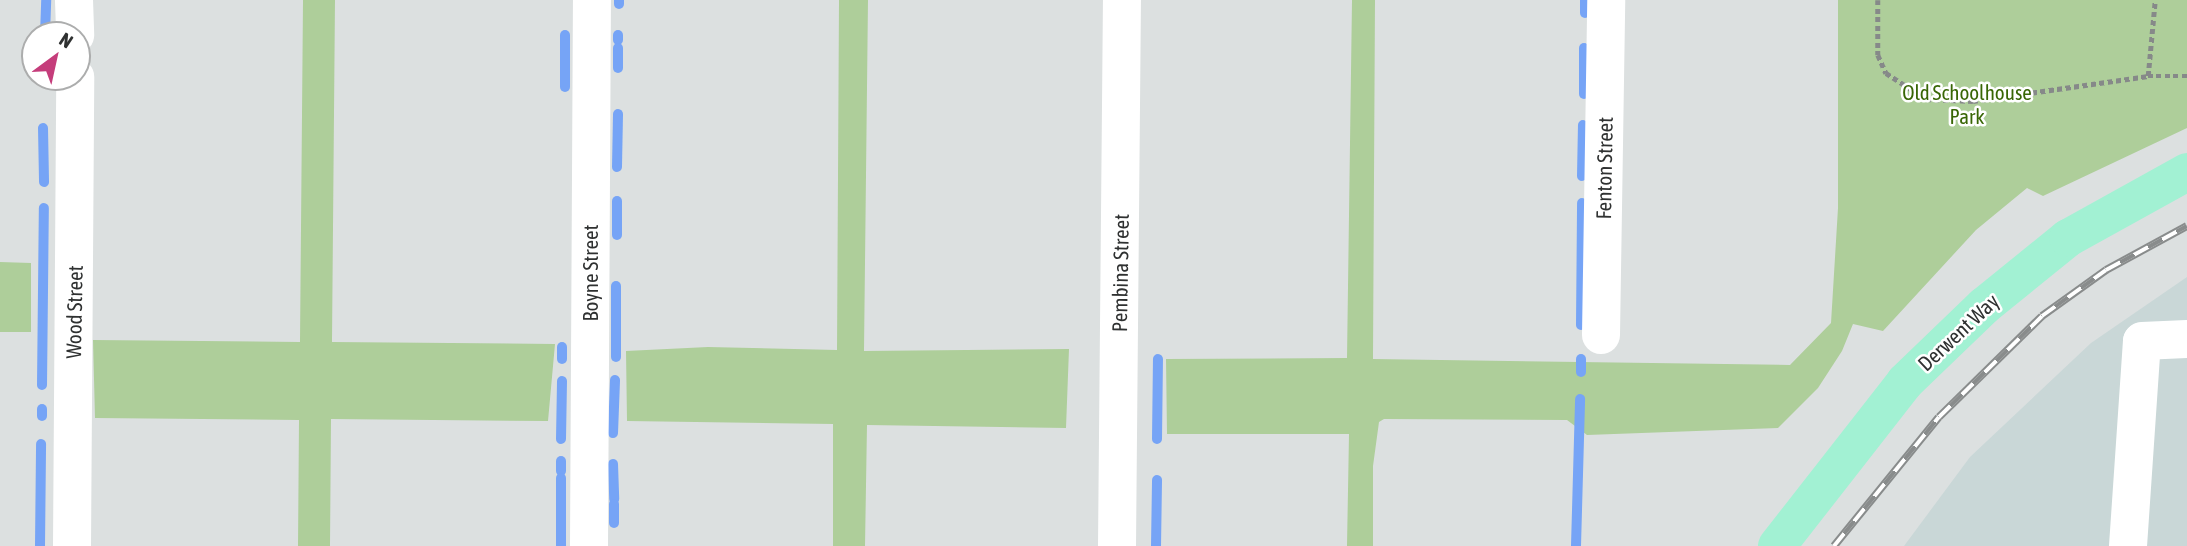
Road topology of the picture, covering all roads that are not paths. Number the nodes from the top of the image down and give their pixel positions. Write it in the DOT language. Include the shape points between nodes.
graph roads {
  1 [pos="74,0"];
  2 [pos="592,0"];
  3 [pos="1122,0"];
  4 [pos="1606,0"];
  5 [pos="75,21"];
  6 [pos="75,91"];
  7 [pos="2187,172"];
  8 [pos="1601,335"];
  9 [pos="2187,339"];
  10 [pos="72,546"];
  11 [pos="589,546"];
  12 [pos="1116,546"];
  13 [pos="1777,546"];
  14 [pos="2128,546"];
  1 -- 5 [label="street"];
  2 -- 11 [label="street, Boyne Street"];
  3 -- 12 [label="street, Pembina Street"];
  4 -- 8 [label="street, Fenton Street"];
  6 -- 10 [label="street, Wood Street"];
  7 -- 13 [label="main road, Derwent Way" via="2068,238 1984,306 1905,383"];
  9 -- 14 [label="street" via="2142,341"];
}
